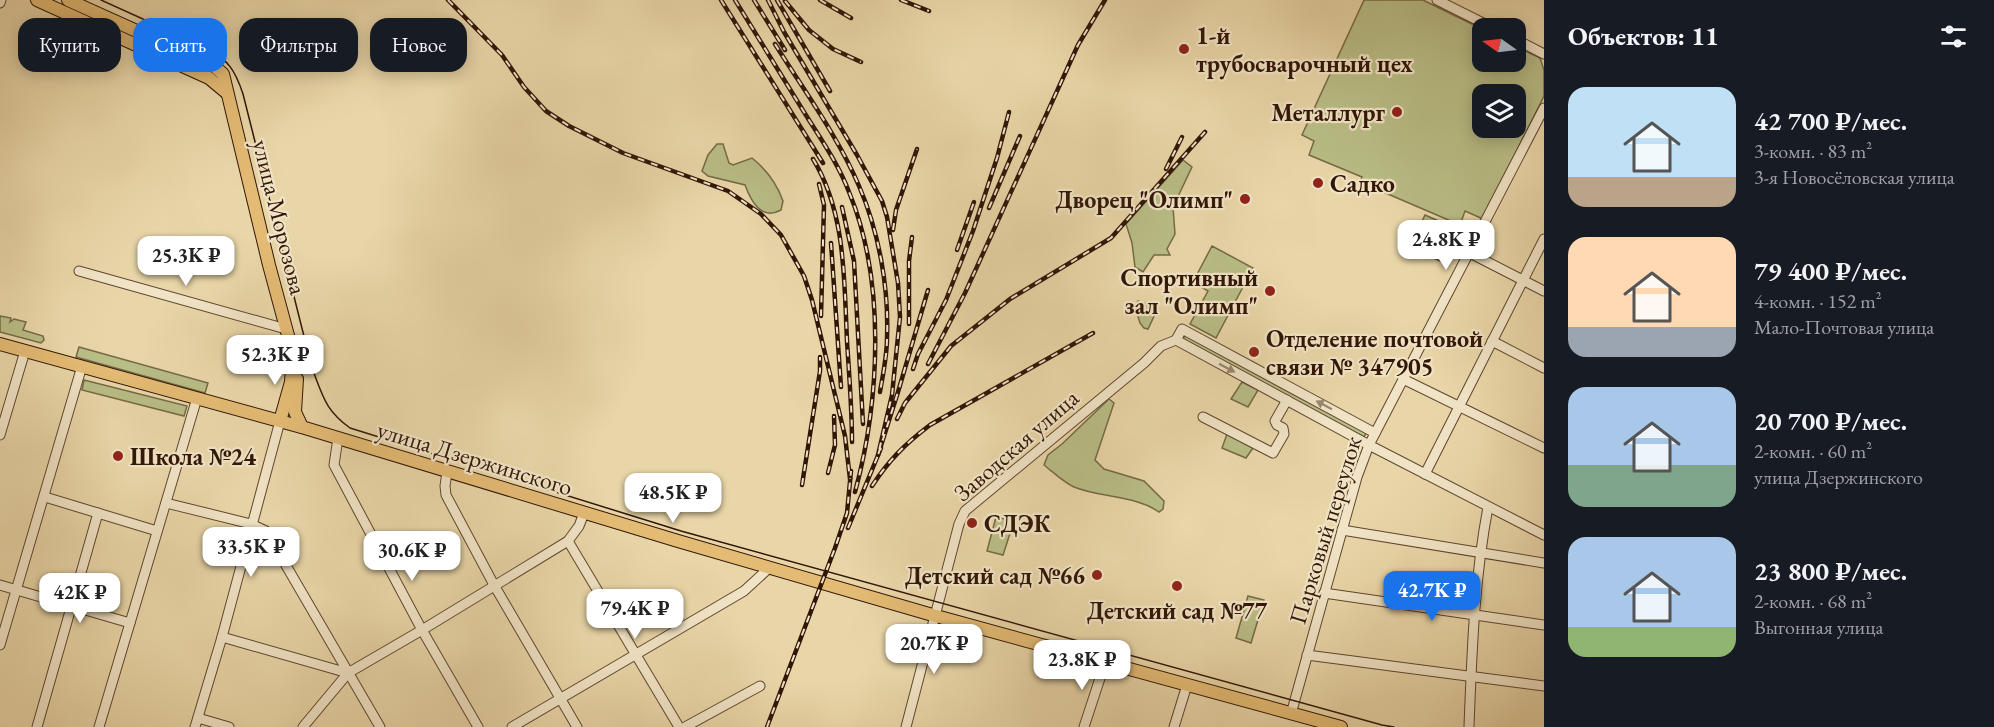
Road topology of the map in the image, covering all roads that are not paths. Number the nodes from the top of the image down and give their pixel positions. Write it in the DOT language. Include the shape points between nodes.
graph roads {
  1 [pos="37,0"];
  2 [pos="68,0"];
  3 [pos="1437,0"];
  4 [pos="1473,18"];
  5 [pos="1526,45"];
  6 [pos="1544,54"];
  7 [pos="220,80"];
  8 [pos="1544,108"];
  9 [pos="1534,127"];
  10 [pos="1544,132"];
  11 [pos="1544,239"];
  12 [pos="1470,253"];
  13 [pos="79,271"];
  14 [pos="1523,280"];
  15 [pos="1544,291"];
  16 [pos="286,329"];
  17 [pos="1176,340"];
  18 [pos="1492,341"];
  19 [pos="0,344"];
  20 [pos="25,351"];
  21 [pos="293,354"];
  22 [pos="82,366"];
  23 [pos="1544,368"];
  24 [pos="1403,380"];
  25 [pos="197,398"];
  26 [pos="1287,400"];
  27 [pos="1459,407"];
  28 [pos="1203,417"];
  29 [pos="280,421"];
  30 [pos="302,427"];
  31 [pos="1376,433"];
  32 [pos="0,435"];
  33 [pos="338,438"];
  34 [pos="1369,445"];
  35 [pos="1544,448"];
  36 [pos="447,472"];
  37 [pos="1425,474"];
  38 [pos="45,497"];
  39 [pos="165,503"];
  40 [pos="1488,507"];
  41 [pos="98,513"];
  42 [pos="584,513"];
  43 [pos="251,524"];
  44 [pos="1342,530"];
  45 [pos="158,531"];
  46 [pos="1544,535"];
  47 [pos="568,541"];
  48 [pos="1480,552"];
  49 [pos="1544,562"];
  50 [pos="770,568"];
  51 [pos="0,585"];
  52 [pos="494,585"];
  53 [pos="16,590"];
  54 [pos="1324,593"];
  55 [pos="71,606"];
  56 [pos="1473,615"];
  57 [pos="936,616"];
  58 [pos="130,623"];
  59 [pos="1544,625"];
  60 [pos="422,630"];
  61 [pos="222,637"];
  62 [pos="0,645"];
  63 [pos="1306,655"];
  64 [pos="635,656"];
  65 [pos="1105,663"];
  66 [pos="348,673"];
  67 [pos="1471,677"];
  68 [pos="1187,685"];
  69 [pos="760,686"];
  70 [pos="1544,687"];
  71 [pos="561,699"];
  72 [pos="1291,714"];
  73 [pos="197,723"];
  74 [pos="1469,726"];
  75 [pos="37,727"];
  76 [pos="99,727"];
  77 [pos="229,727"];
  78 [pos="303,727"];
  79 [pos="380,727"];
  80 [pos="478,727"];
  81 [pos="512,727"];
  82 [pos="577,727"];
  83 [pos="678,727"];
  84 [pos="685,727"];
  85 [pos="906,727"];
  86 [pos="1084,727"];
  87 [pos="1174,727"];
  88 [pos="1341,727"];
  1 -- 7 [label="main road"];
  2 -- 7 [label="main road" via="214,66 221,71"];
  3 -- 4 [label="street"];
  5 -- 6 [label="street"];
  7 -- 16 [label="main road, улица Морозова" via="228,94"];
  8 -- 9 [label="street, Парковый переулок"];
  9 -- 10 [label="street"];
  9 -- 12 [label="street, Парковый переулок"];
  11 -- 14 [label="street"];
  12 -- 14 [label="street"];
  12 -- 24 [label="street, Парковый переулок"];
  13 -- 16 [label="street"];
  14 -- 15 [label="street"];
  14 -- 18 [label="street"];
  16 -- 21 [label="main road, улица Морозова"];
  17 -- 26 [label="street, one-way"];
  31 -- 17 [label="street, one-way" via="1182,329"];
  17 -- 57 [label="street, Заводская улица" via="1161,346 965,511"];
  18 -- 23 [label="street"];
  18 -- 27 [label="street"];
  19 -- 20 [label="main road, улица Дзержинского"];
  20 -- 22 [label="main road, улица Дзержинского"];
  20 -- 32 [label="street"];
  21 -- 29 [label="main road, улица Морозова" via="291,382"];
  21 -- 30 [label="main road" via="297,379 295,412"];
  22 -- 25 [label="main road, улица Дзержинского"];
  22 -- 38 [label="street"];
  24 -- 27 [label="street"];
  24 -- 31 [label="street, Парковый переулок"];
  25 -- 29 [label="main road, улица Дзержинского"];
  25 -- 39 [label="street"];
  26 -- 28 [label="street" via="1275,421 1284,434 1272,453"];
  26 -- 34 [label="street"];
  27 -- 35 [label="street"];
  27 -- 37 [label="street"];
  29 -- 30 [label="main road, улица Дзержинского"];
  29 -- 43 [label="street"];
  30 -- 33 [label="main road, улица Дзержинского"];
  31 -- 34 [label="street, Парковый переулок"];
  33 -- 36 [label="main road, улица Дзержинского"];
  33 -- 60 [label="street" via="334,465"];
  34 -- 37 [label="street"];
  34 -- 44 [label="street, Парковый переулок"];
  36 -- 42 [label="main road, улица Дзержинского"];
  36 -- 52 [label="street" via="446,495"];
  37 -- 40 [label="street"];
  38 -- 41 [label="street"];
  38 -- 53 [label="street"];
  39 -- 43 [label="street"];
  39 -- 45 [label="street"];
  40 -- 46 [label="street"];
  40 -- 48 [label="street"];
  41 -- 45 [label="street"];
  41 -- 55 [label="street"];
  42 -- 47 [label="street"];
  42 -- 50 [label="main road, улица Дзержинского"];
  43 -- 61 [label="street"];
  43 -- 66 [label="street" via="266,531"];
  44 -- 48 [label="street"];
  44 -- 54 [label="street, Парковый переулок"];
  45 -- 58 [label="street"];
  47 -- 52 [label="street"];
  47 -- 64 [label="street"];
  48 -- 49 [label="street"];
  48 -- 56 [label="street"];
  50 -- 57 [label="main road, улица Дзержинского"];
  50 -- 64 [label="street" via="744,591"];
  51 -- 53 [label="street"];
  52 -- 60 [label="street"];
  52 -- 71 [label="street"];
  53 -- 55 [label="street"];
  53 -- 62 [label="street"];
  54 -- 56 [label="street"];
  54 -- 63 [label="street, Парковый переулок"];
  55 -- 58 [label="street"];
  55 -- 75 [label="street"];
  56 -- 59 [label="street"];
  56 -- 67 [label="street"];
  57 -- 65 [label="main road, улица Дзержинского"];
  57 -- 85 [label="street"];
  58 -- 76 [label="street"];
  60 -- 66 [label="street"];
  60 -- 80 [label="street"];
  61 -- 66 [label="street"];
  61 -- 73 [label="street"];
  63 -- 67 [label="street"];
  63 -- 72 [label="street, Парковый переулок"];
  64 -- 71 [label="street"];
  64 -- 83 [label="street"];
  65 -- 68 [label="main road, улица Дзержинского"];
  65 -- 86 [label="street"];
  66 -- 78 [label="street"];
  66 -- 79 [label="street"];
  67 -- 70 [label="street"];
  67 -- 74 [label="street"];
  68 -- 72 [label="main road, улица Дзержинского"];
  68 -- 87 [label="street"];
  69 -- 84 [label="street"];
  71 -- 81 [label="street"];
  71 -- 82 [label="street"];
  72 -- 88 [label="main road, улица Дзержинского"];
  73 -- 77 [label="street"];
}
